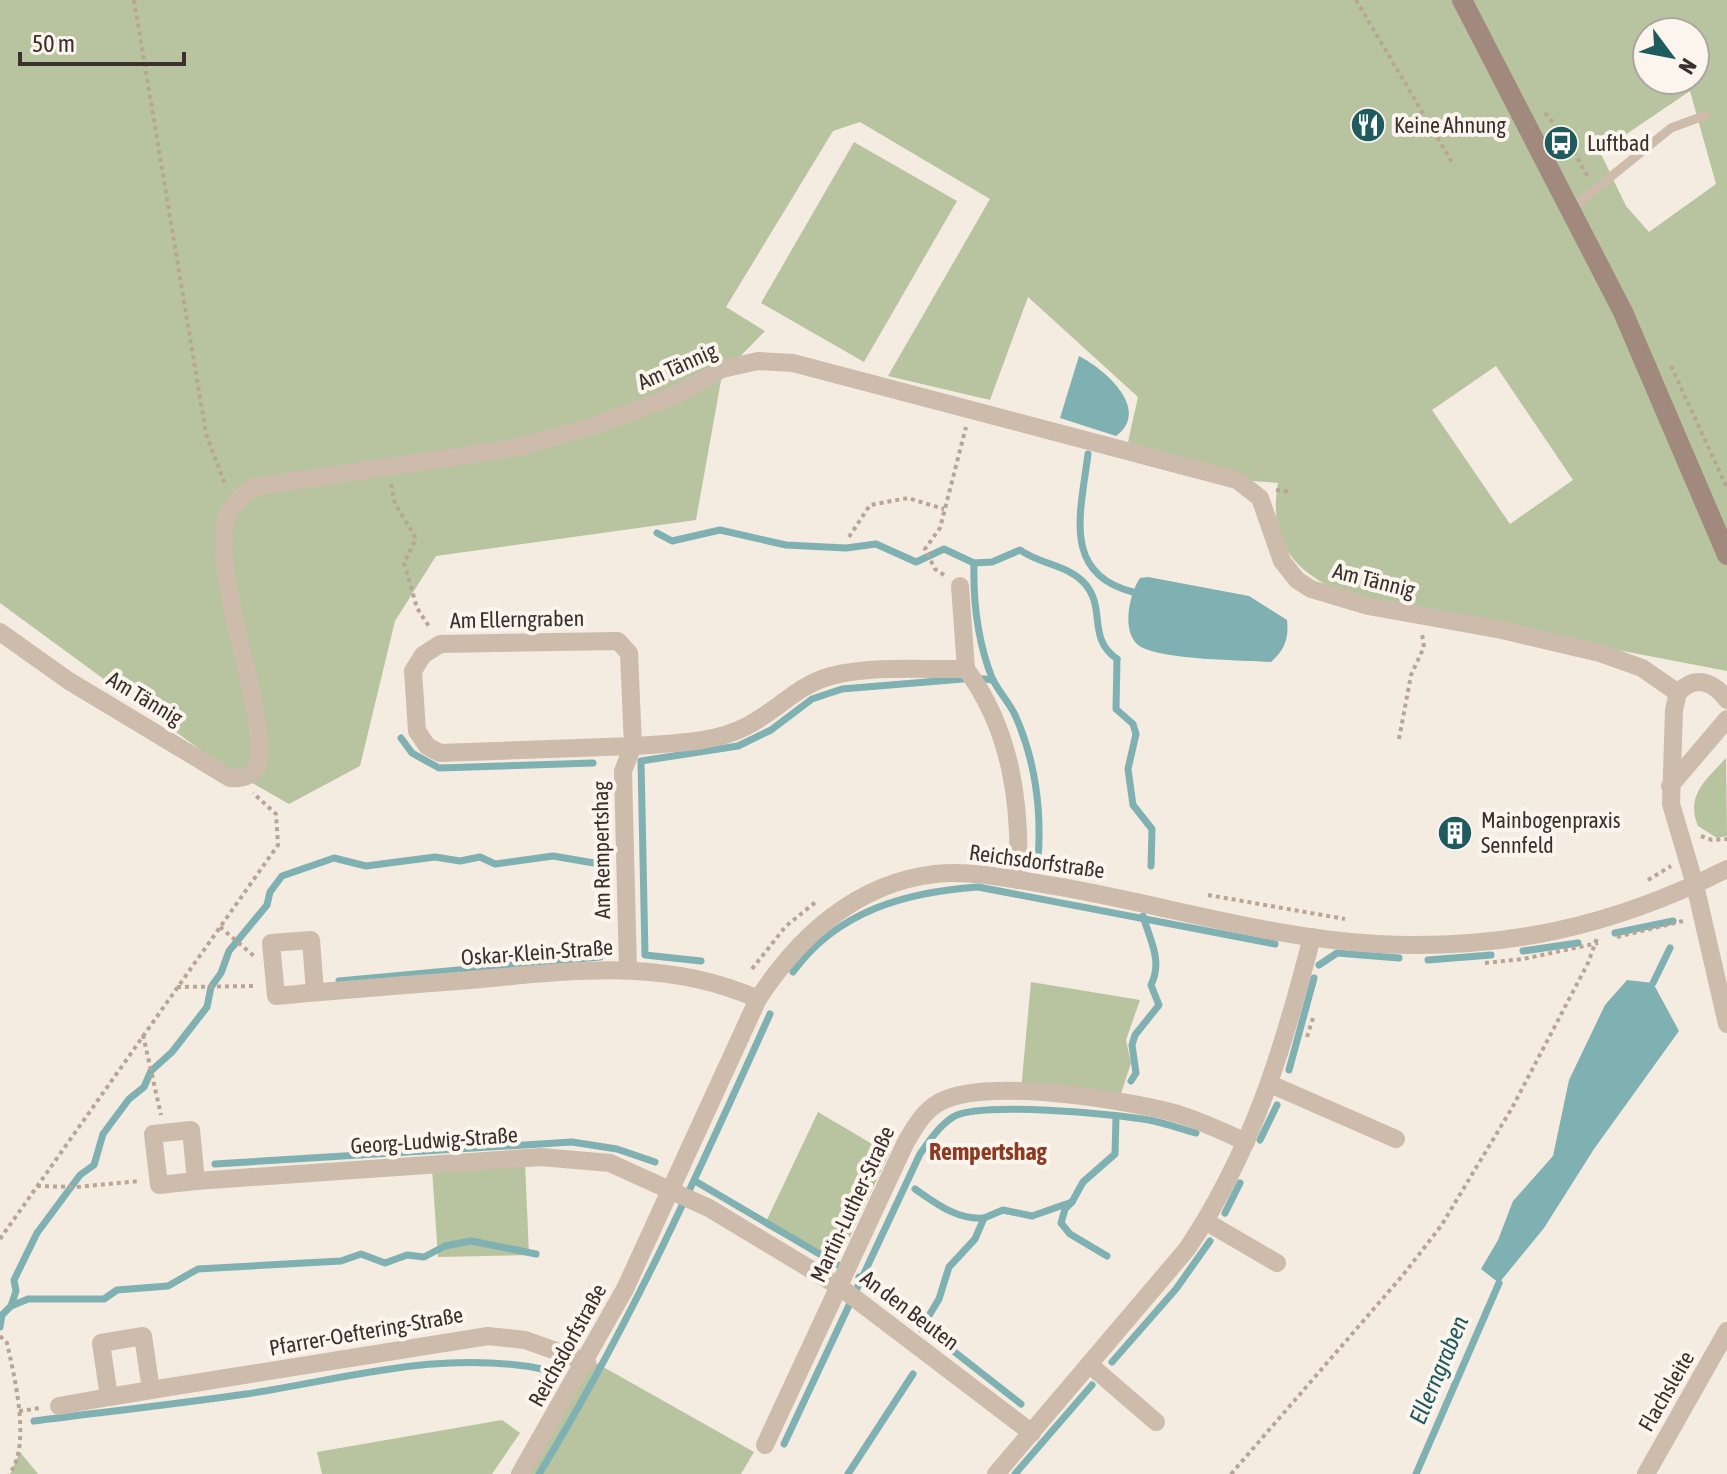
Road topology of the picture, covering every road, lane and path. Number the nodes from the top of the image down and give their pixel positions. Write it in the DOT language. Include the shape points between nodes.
graph roads {
  1 [pos="134,0"];
  2 [pos="1356,0"];
  3 [pos="1462,0"];
  4 [pos="1706,115"];
  5 [pos="1453,164"];
  6 [pos="1571,209"];
  7 [pos="971,410"];
  8 [pos="389,469"];
  9 [pos="232,504"];
  10 [pos="944,509"];
  11 [pos="849,537"];
  12 [pos="1727,555"];
  13 [pos="960,586"];
  14 [pos="1419,616"];
  15 [pos="0,632"];
  16 [pos="440,644"];
  17 [pos="966,669"];
  18 [pos="1678,693"];
  19 [pos="1727,700"];
  20 [pos="1727,719"];
  21 [pos="1399,739"];
  22 [pos="633,746"];
  23 [pos="1670,786"];
  24 [pos="263,798"];
  25 [pos="1691,828"];
  26 [pos="1727,839"];
  27 [pos="1687,856"];
  28 [pos="1727,869"];
  29 [pos="1018,880"];
  30 [pos="1636,885"];
  31 [pos="1695,885"];
  32 [pos="1199,894"];
  33 [pos="820,899"];
  34 [pos="1702,915"];
  35 [pos="1352,920"];
  36 [pos="1599,922"];
  37 [pos="220,927"];
  38 [pos="1312,937"];
  39 [pos="1597,943"];
  40 [pos="1478,964"];
  41 [pos="628,970"];
  42 [pos="274,979"];
  43 [pos="176,987"];
  44 [pos="740,991"];
  45 [pos="315,992"];
  46 [pos="758,999"];
  47 [pos="1315,1009"];
  48 [pos="1727,1024"];
  49 [pos="143,1035"];
  50 [pos="1304,1047"];
  51 [pos="1270,1084"];
  52 [pos="164,1133"];
  53 [pos="1396,1139"];
  54 [pos="1246,1142"];
  55 [pos="158,1179"];
  56 [pos="196,1181"];
  57 [pos="36,1186"];
  58 [pos="669,1190"];
  59 [pos="1205,1221"];
  60 [pos="0,1239"];
  61 [pos="1277,1263"];
  62 [pos="840,1287"];
  63 [pos="1727,1331"];
  64 [pos="0,1336"];
  65 [pos="587,1362"];
  66 [pos="1090,1365"];
  67 [pos="151,1390"];
  68 [pos="109,1397"];
  69 [pos="59,1406"];
  70 [pos="1156,1422"];
  71 [pos="1032,1433"];
  72 [pos="765,1445"];
  73 [pos="9,1474"];
  74 [pos="520,1474"];
  75 [pos="996,1474"];
  76 [pos="1231,1474"];
  77 [pos="1646,1474"];
  1 -- 9 [label="path" via="206,434"];
  2 -- 5 [label="path"];
  3 -- 6 [label="main road"];
  4 -- 6 [label="lane" via="1671,128"];
  6 -- 12 [label="main road" via="1623,312"];
  7 -- 8 [label="street, Am Tännig" via="793,363 758,361 722,369 678,394 594,426 515,448"];
  7 -- 10 [label="path"];
  7 -- 14 [label="street, Am Tännig" via="1237,480 1260,498 1282,561 1297,580 1327,595"];
  8 -- 9 [label="street, Am Tännig" via="253,487"];
  8 -- 16 [label="path" via="395,504 416,538 404,563 417,608"];
  9 -- 15 [label="street, Am Tännig" via="224,529 258,725 253,774 230,778 69,681"];
  10 -- 11 [label="path" via="908,498 870,505"];
  10 -- 13 [label="path" via="940,528 925,549 935,569"];
  13 -- 17 [label="street"];
  14 -- 18 [label="street, Am Tännig" via="1600,653 1642,668"];
  14 -- 21 [label="path" via="1424,647 1411,675"];
  16 -- 22 [label="street, Am Ellerngraben" via="618,641 629,653"];
  16 -- 22 [label="street, Am Ellerngraben" via="423,655 413,671 417,731 440,753"];
  17 -- 22 [label="street" via="829,676 806,685 733,733"];
  17 -- 29 [label="street" via="983,693 1005,747 1017,802"];
  18 -- 19 [label="street" via="1703,681"];
  18 -- 23 [label="street"];
  20 -- 23 [label="street"];
  22 -- 41 [label="street, Am Rempertshag" via="623,771"];
  23 -- 27 [label="street"];
  24 -- 37 [label="path" via="276,814 278,845"];
  25 -- 26 [label="path" via="1712,840"];
  27 -- 30 [label="path"];
  27 -- 31 [label="street"];
  28 -- 31 [label="street, Reichsdorfstraße"];
  29 -- 38 [label="street, Reichsdorfstraße"];
  29 -- 46 [label="street, Reichsdorfstraße" via="935,874 866,896 805,937"];
  31 -- 34 [label="street"];
  31 -- 36 [label="street, Reichsdorfstraße"];
  32 -- 35 [label="path"];
  33 -- 44 [label="path" via="786,926"];
  34 -- 39 [label="path"];
  34 -- 48 [label="street"];
  36 -- 38 [label="street, Reichsdorfstraße" via="1523,939 1452,944"];
  36 -- 39 [label="path"];
  37 -- 42 [label="path"];
  37 -- 43 [label="path"];
  38 -- 51 [label="street"];
  39 -- 40 [label="path"];
  39 -- 76 [label="path" via="1512,1108 1441,1226"];
  41 -- 44 [label="street, Oskar-Klein-Straße" via="693,976"];
  41 -- 45 [label="street, Oskar-Klein-Straße"];
  42 -- 43 [label="path"];
  42 -- 45 [label="street, Oskar-Klein-Straße" via="276,996"];
  42 -- 45 [label="street" via="271,943 311,940"];
  43 -- 49 [label="path"];
  44 -- 46 [label="street, Oskar-Klein-Straße"];
  46 -- 58 [label="street, Reichsdorfstraße"];
  47 -- 50 [label="path"];
  49 -- 52 [label="path"];
  49 -- 57 [label="path"];
  51 -- 53 [label="street"];
  51 -- 54 [label="street"];
  52 -- 55 [label="street" via="153,1134"];
  52 -- 56 [label="street" via="191,1130"];
  54 -- 59 [label="street"];
  54 -- 62 [label="street, Martin-Luther-Straße" via="1179,1114 1134,1106 1009,1090 950,1098 927,1112 910,1134"];
  55 -- 56 [label="street, Georg-Ludwig-Straße" via="159,1185"];
  55 -- 57 [label="path"];
  56 -- 58 [label="street, Georg-Ludwig-Straße" via="577,1158 610,1163"];
  57 -- 60 [label="path"];
  58 -- 62 [label="street, An den Beuten" via="751,1230"];
  58 -- 65 [label="street, Reichsdorfstraße"];
  59 -- 61 [label="street"];
  59 -- 66 [label="street"];
  62 -- 71 [label="street, An den Beuten"];
  62 -- 72 [label="street, Martin-Luther-Straße"];
  63 -- 77 [label="street, Flachsleite"];
  64 -- 73 [label="path" via="7,1343 19,1411 17,1463"];
  65 -- 67 [label="street, Pfarrer-Oeftering-Straße" via="554,1347 488,1336"];
  65 -- 74 [label="street, Reichsdorfstraße"];
  66 -- 70 [label="street"];
  66 -- 71 [label="street"];
  67 -- 68 [label="street, Pfarrer-Oeftering-Straße"];
  67 -- 68 [label="street" via="143,1336 101,1343"];
  68 -- 69 [label="street, Pfarrer-Oeftering-Straße"];
  71 -- 75 [label="street"];
}
